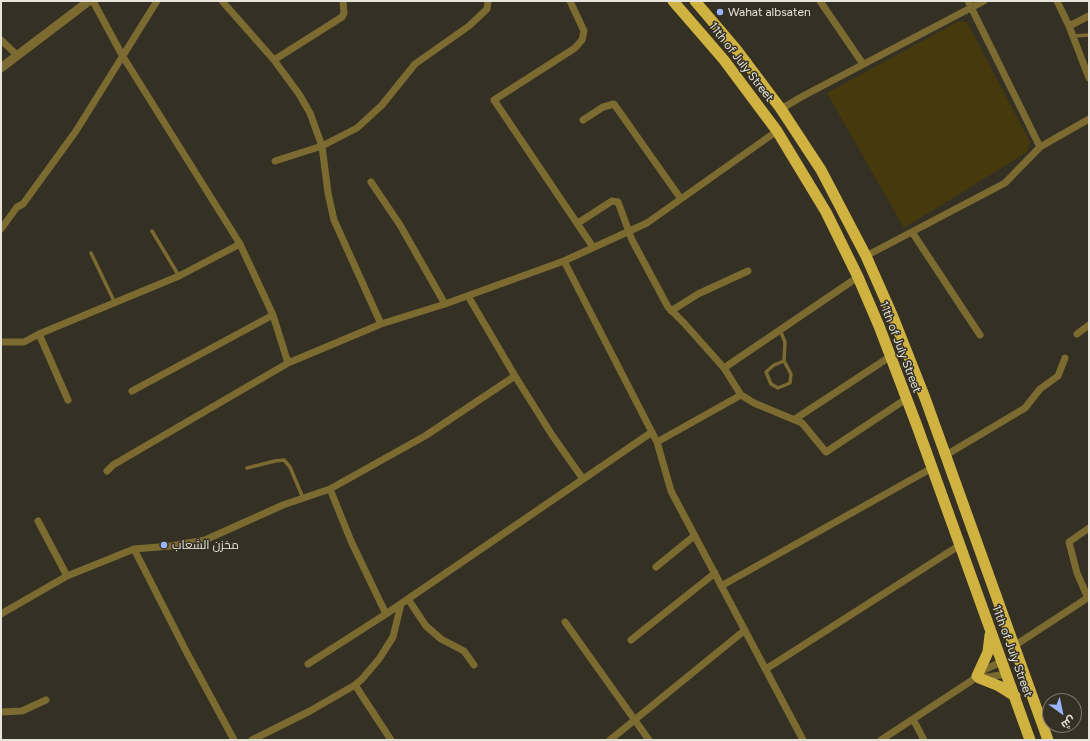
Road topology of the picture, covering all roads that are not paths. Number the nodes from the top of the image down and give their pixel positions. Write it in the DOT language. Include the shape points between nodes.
graph roads {
  1 [pos="89,1"];
  2 [pos="93,1"];
  3 [pos="157,1"];
  4 [pos="222,1"];
  5 [pos="343,1"];
  6 [pos="488,1"];
  7 [pos="570,1"];
  8 [pos="673,1"];
  9 [pos="695,1"];
  10 [pos="820,1"];
  11 [pos="984,1"];
  12 [pos="1057,1"];
  13 [pos="969,4"];
  14 [pos="1089,16"];
  15 [pos="1069,26"];
  16 [pos="1089,34"];
  17 [pos="725,36"];
  18 [pos="1073,36"];
  19 [pos="1,40"];
  20 [pos="712,46"];
  21 [pos="122,55"];
  22 [pos="17,56"];
  23 [pos="274,60"];
  24 [pos="863,64"];
  25 [pos="1,68"];
  26 [pos="1089,78"];
  27 [pos="781,109"];
  28 [pos="1089,119"];
  29 [pos="583,120"];
  30 [pos="776,131"];
  31 [pos="322,146"];
  32 [pos="1040,147"];
  33 [pos="274,161"];
  34 [pos="371,182"];
  35 [pos="680,199"];
  36 [pos="578,223"];
  37 [pos="1,229"];
  38 [pos="629,230"];
  39 [pos="152,231"];
  40 [pos="912,232"];
  41 [pos="240,244"];
  42 [pos="593,247"];
  43 [pos="91,253"];
  44 [pos="866,256"];
  45 [pos="564,261"];
  46 [pos="748,271"];
  47 [pos="179,276"];
  48 [pos="858,276"];
  49 [pos="468,296"];
  50 [pos="115,303"];
  51 [pos="445,304"];
  52 [pos="671,311"];
  53 [pos="273,315"];
  54 [pos="381,324"];
  55 [pos="1089,324"];
  56 [pos="779,330"];
  57 [pos="39,334"];
  58 [pos="1077,334"];
  59 [pos="980,335"];
  60 [pos="1,342"];
  61 [pos="890,356"];
  62 [pos="1065,358"];
  63 [pos="784,361"];
  64 [pos="288,362"];
  65 [pos="724,368"];
  66 [pos="515,376"];
  67 [pos="132,391"];
  68 [pos="741,395"];
  69 [pos="906,399"];
  70 [pos="68,400"];
  71 [pos="933,418"];
  72 [pos="795,419"];
  73 [pos="917,426"];
  74 [pos="652,432"];
  75 [pos="657,442"];
  76 [pos="946,455"];
  77 [pos="247,468"];
  78 [pos="932,468"];
  79 [pos="107,471"];
  80 [pos="583,479"];
  81 [pos="330,489"];
  82 [pos="303,498"];
  83 [pos="38,521"];
  84 [pos="1089,528"];
  85 [pos="694,536"];
  86 [pos="960,545"];
  87 [pos="134,549"];
  88 [pos="656,567"];
  89 [pos="715,574"];
  90 [pos="67,576"];
  91 [pos="721,586"];
  92 [pos="1087,598"];
  93 [pos="408,600"];
  94 [pos="401,604"];
  95 [pos="1089,608"];
  96 [pos="1,614"];
  97 [pos="386,614"];
  98 [pos="565,622"];
  99 [pos="990,626"];
  100 [pos="745,630"];
  101 [pos="631,640"];
  102 [pos="1014,646"];
  103 [pos="1001,662"];
  104 [pos="308,664"];
  105 [pos="474,665"];
  106 [pos="766,669"];
  107 [pos="1006,674"];
  108 [pos="977,677"];
  109 [pos="355,685"];
  110 [pos="1015,696"];
  111 [pos="46,700"];
  112 [pos="1,712"];
  113 [pos="913,719"];
  114 [pos="634,721"];
  115 [pos="265,738"];
  116 [pos="234,740"];
  117 [pos="252,740"];
  118 [pos="391,740"];
  119 [pos="610,740"];
  120 [pos="649,740"];
  121 [pos="803,740"];
  122 [pos="881,740"];
  123 [pos="924,740"];
  124 [pos="1030,740"];
  125 [pos="1048,740"];
  1 -- 22 [label="street"];
  2 -- 21 [label="street"];
  3 -- 21 [label="street"];
  4 -- 23 [label="street"];
  5 -- 23 [label="street" via="342,17"];
  6 -- 31 [label="street" via="486,9 469,26 415,64 368,120"];
  7 -- 36 [label="street" via="584,31 582,40 575,48 494,100"];
  8 -- 20 [label="highway, 11th of July Street"];
  9 -- 17 [label="highway, 11th of July Street"];
  10 -- 24 [label="street"];
  11 -- 13 [label="street"];
  12 -- 15 [label="street"];
  13 -- 24 [label="street"];
  13 -- 32 [label="street"];
  14 -- 15 [label="street"];
  15 -- 18 [label="street"];
  16 -- 18 [label="lane"];
  17 -- 20 [label="highway"];
  17 -- 27 [label="highway, 11th of July Street"];
  18 -- 26 [label="street"];
  19 -- 22 [label="street"];
  20 -- 30 [label="highway, 11th of July Street"];
  21 -- 37 [label="street" via="76,131 23,204 17,207"];
  21 -- 41 [label="street"];
  22 -- 25 [label="street"];
  23 -- 31 [label="street" via="310,113"];
  24 -- 27 [label="street"];
  27 -- 44 [label="highway, 11th of July Street" via="821,170"];
  28 -- 32 [label="street"];
  29 -- 35 [label="street" via="603,107 614,104"];
  30 -- 35 [label="street"];
  30 -- 48 [label="highway, 11th of July Street" via="826,212"];
  31 -- 33 [label="street"];
  31 -- 54 [label="street" via="334,220"];
  32 -- 40 [label="street" via="1005,183"];
  34 -- 51 [label="street" via="400,225"];
  35 -- 38 [label="street" via="647,223"];
  36 -- 38 [label="street" via="616,201 620,204"];
  36 -- 42 [label="street"];
  38 -- 42 [label="street"];
  38 -- 52 [label="street"];
  39 -- 47 [label="lane"];
  40 -- 44 [label="street"];
  40 -- 59 [label="street"];
  41 -- 47 [label="street"];
  41 -- 53 [label="street"];
  42 -- 45 [label="street"];
  43 -- 50 [label="lane"];
  44 -- 71 [label="highway, 11th of July Street" via="894,317"];
  45 -- 49 [label="street"];
  45 -- 74 [label="street"];
  46 -- 52 [label="street" via="703,292"];
  47 -- 50 [label="street"];
  48 -- 56 [label="street"];
  48 -- 61 [label="highway, 11th of July Street"];
  49 -- 51 [label="street"];
  49 -- 66 [label="street"];
  50 -- 57 [label="street"];
  51 -- 54 [label="street"];
  52 -- 65 [label="street"];
  53 -- 64 [label="street"];
  53 -- 67 [label="street"];
  54 -- 64 [label="street"];
  55 -- 58 [label="street"];
  56 -- 63 [label="lane" via="785,342"];
  56 -- 65 [label="street"];
  57 -- 60 [label="street" via="24,342"];
  57 -- 70 [label="street"];
  61 -- 69 [label="highway, 11th of July Street"];
  61 -- 72 [label="street"];
  62 -- 76 [label="street" via="1058,376 1040,389 1024,408"];
  63 -- 63 [label="lane" via="791,374 790,382 778,388 771,384 766,372 774,364"];
  64 -- 79 [label="street" via="113,465"];
  65 -- 68 [label="street"];
  66 -- 80 [label="street"];
  66 -- 81 [label="street" via="425,436"];
  68 -- 72 [label="street" via="754,403"];
  68 -- 75 [label="street"];
  69 -- 72 [label="street" via="826,452 809,429"];
  69 -- 73 [label="highway, 11th of July Street"];
  71 -- 73 [label="highway"];
  71 -- 76 [label="highway, 11th of July Street"];
  73 -- 78 [label="highway, 11th of July Street"];
  74 -- 75 [label="street"];
  74 -- 80 [label="street"];
  75 -- 85 [label="street" via="671,491"];
  76 -- 102 [label="highway, 11th of July Street"];
  77 -- 82 [label="lane" via="284,460 290,467"];
  78 -- 86 [label="highway, 11th of July Street"];
  78 -- 91 [label="street"];
  80 -- 93 [label="street"];
  81 -- 82 [label="street"];
  81 -- 97 [label="street" via="351,541"];
  82 -- 87 [label="street" via="205,540"];
  83 -- 90 [label="street"];
  84 -- 92 [label="street" via="1069,542"];
  85 -- 88 [label="street"];
  85 -- 89 [label="street"];
  86 -- 99 [label="highway, 11th of July Street"];
  86 -- 106 [label="street"];
  87 -- 90 [label="street"];
  87 -- 116 [label="street"];
  89 -- 91 [label="street"];
  89 -- 101 [label="street"];
  90 -- 96 [label="street"];
  91 -- 100 [label="street"];
  92 -- 95 [label="street"];
  92 -- 102 [label="street"];
  93 -- 94 [label="street"];
  93 -- 105 [label="street" via="426,626 441,639 464,651"];
  94 -- 97 [label="street"];
  94 -- 109 [label="street" via="396,631 391,641 379,659"];
  97 -- 104 [label="street"];
  98 -- 114 [label="street"];
  99 -- 103 [label="highway, 11th of July Street"];
  99 -- 108 [label="highway" via="988,652"];
  100 -- 106 [label="street"];
  100 -- 114 [label="street"];
  102 -- 125 [label="highway, 11th of July Street"];
  103 -- 107 [label="highway, 11th of July Street"];
  103 -- 108 [label="street" via="989,667"];
  106 -- 121 [label="street"];
  107 -- 108 [label="street"];
  107 -- 110 [label="highway, 11th of July Street"];
  108 -- 110 [label="highway"];
  108 -- 113 [label="street"];
  109 -- 115 [label="street"];
  109 -- 118 [label="street"];
  110 -- 124 [label="highway, 11th of July Street"];
  111 -- 112 [label="street" via="22,711"];
  113 -- 122 [label="street"];
  113 -- 123 [label="street"];
  114 -- 119 [label="street"];
  114 -- 120 [label="street"];
  115 -- 117 [label="street"];
}
